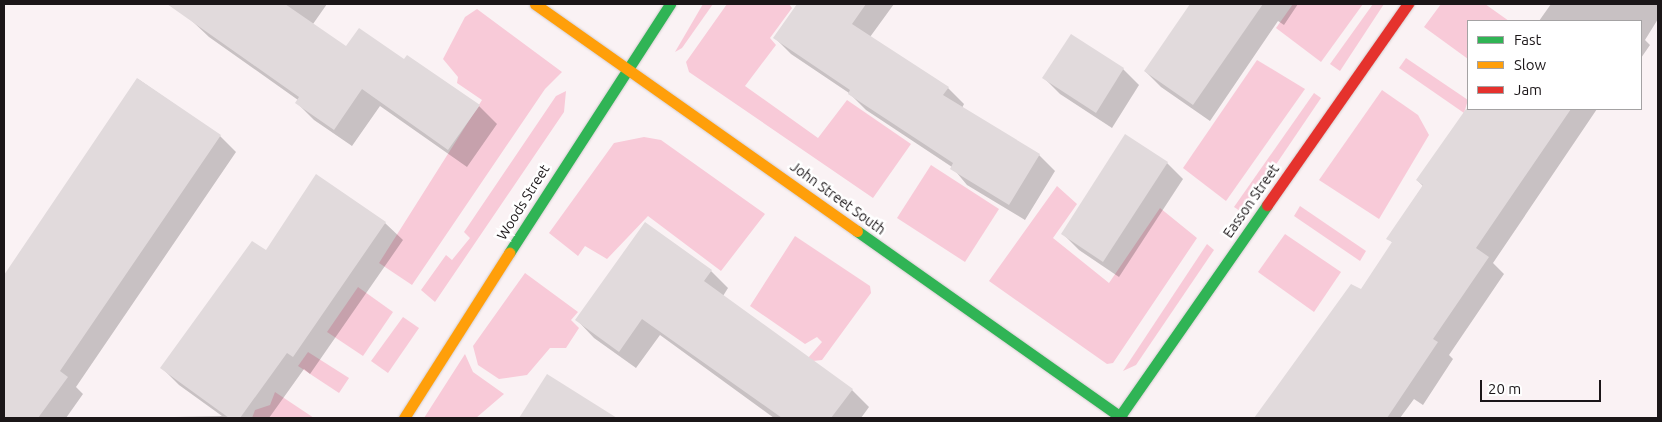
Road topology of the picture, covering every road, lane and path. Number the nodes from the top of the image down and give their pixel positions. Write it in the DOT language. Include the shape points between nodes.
graph roads {
  1 [pos="535,4"];
  2 [pos="670,4"];
  3 [pos="1408,4"];
  4 [pos="627,66"];
  5 [pos="1121,417"];
  6 [pos="404,418"];
  1 -- 4 [label="street, John Street South"];
  2 -- 4 [label="street, Woods Street"];
  3 -- 5 [label="street, Easson Street"];
  4 -- 5 [label="street, John Street South"];
  4 -- 6 [label="street, Woods Street"];
}
